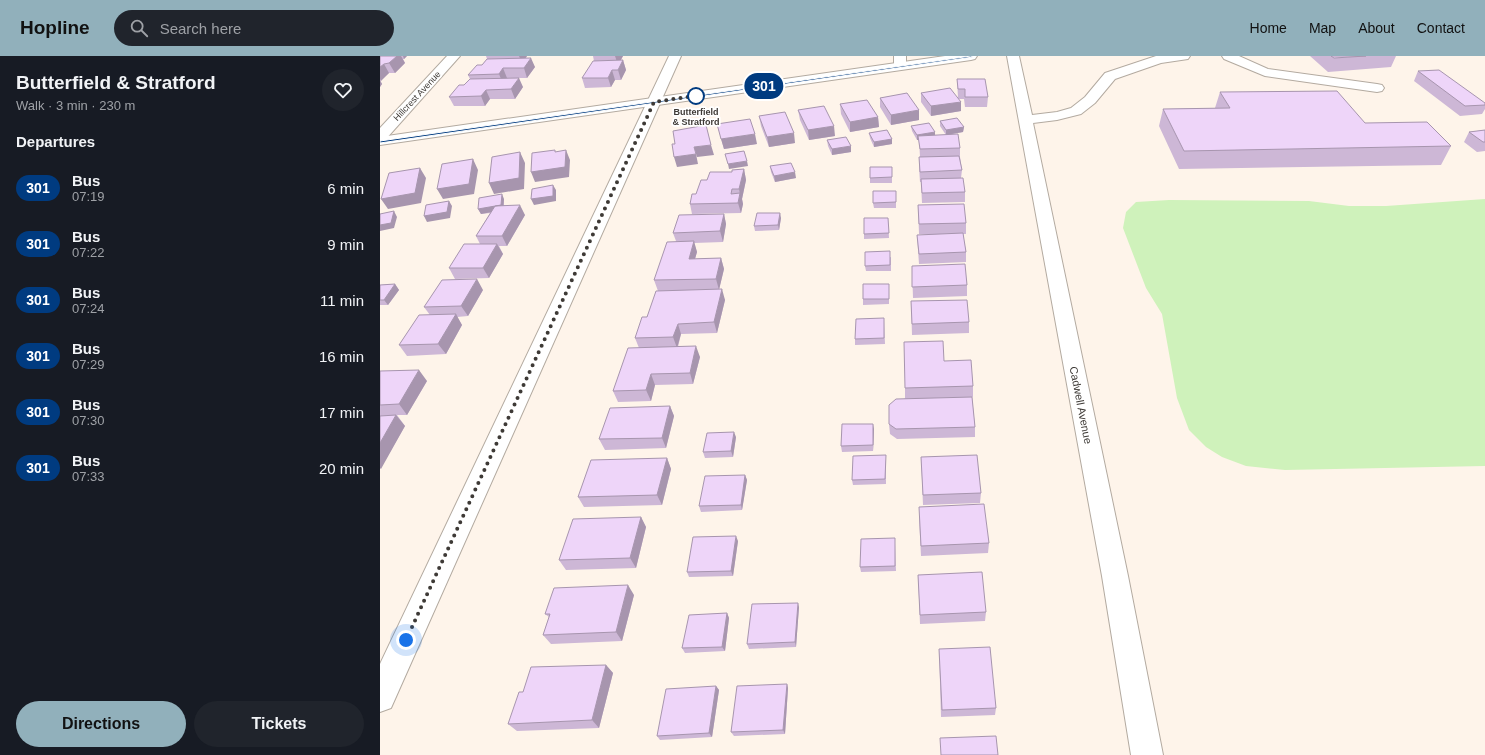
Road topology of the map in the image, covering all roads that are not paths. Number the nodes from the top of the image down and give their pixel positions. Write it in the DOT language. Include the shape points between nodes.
graph roads {
  1 [pos="454,56"];
  2 [pos="675,56"];
  3 [pos="971,56"];
  4 [pos="1013,56"];
  5 [pos="1184,56"];
  6 [pos="1228,56"];
  7 [pos="900,61"];
  8 [pos="1377,88"];
  9 [pos="654,102"];
  10 [pos="1025,120"];
  11 [pos="380,137"];
  12 [pos="380,141"];
  13 [pos="380,698"];
  14 [pos="1148,755"];
  1 -- 11 [label="street, Hillcrest Avenue"];
  2 -- 9 [label="street"];
  3 -- 7 [label="street"];
  4 -- 10 [label="street, Cadwell Avenue"];
  5 -- 10 [label="street" via="1159,60 1110,76 1090,100 1076,111"];
  6 -- 8 [label="street" via="1265,72"];
  7 -- 9 [label="street"];
  9 -- 12 [label="street"];
  9 -- 13 [label="street"];
  10 -- 14 [label="street, Cadwell Avenue"];
}
